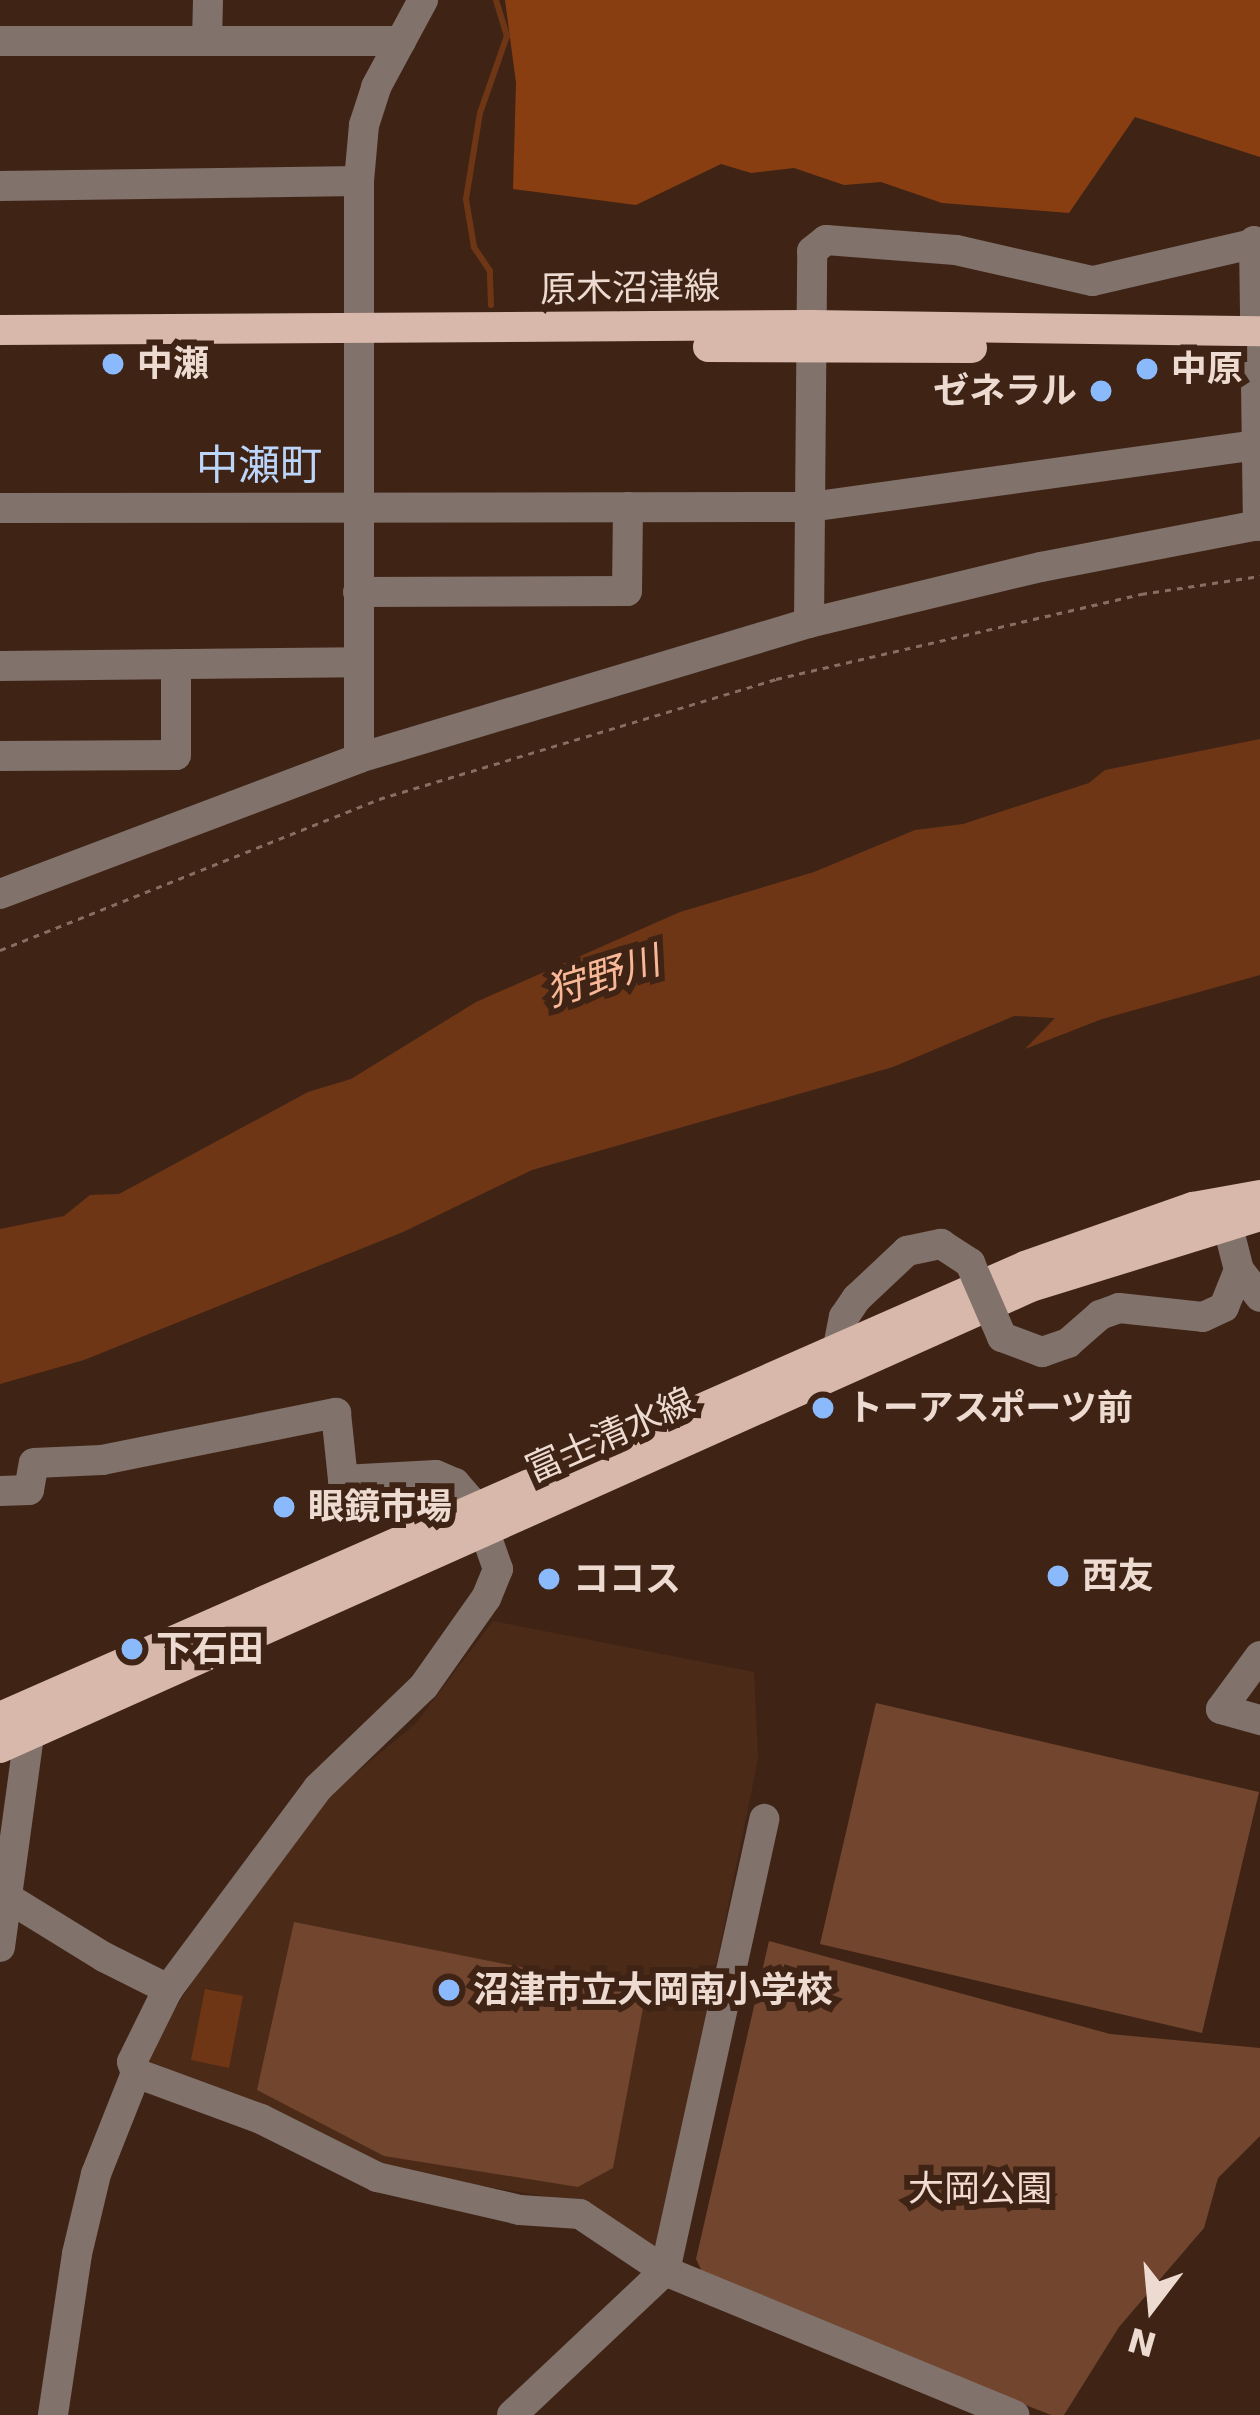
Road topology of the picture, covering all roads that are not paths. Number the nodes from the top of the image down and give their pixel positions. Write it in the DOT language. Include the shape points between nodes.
graph roads {
  1 [pos="208,0"];
  2 [pos="423,0"];
  3 [pos="0,41"];
  4 [pos="207,41"];
  5 [pos="400,41"];
  6 [pos="359,181"];
  7 [pos="0,187"];
  8 [pos="1257,242"];
  9 [pos="0,330"];
  10 [pos="810,336"];
  11 [pos="362,337"];
  12 [pos="1256,340"];
  13 [pos="0,345"];
  14 [pos="1256,445"];
  15 [pos="359,507"];
  16 [pos="628,507"];
  17 [pos="810,507"];
  18 [pos="0,508"];
  19 [pos="1259,526"];
  20 [pos="358,592"];
  21 [pos="809,623"];
  22 [pos="358,662"];
  23 [pos="176,664"];
  24 [pos="0,666"];
  25 [pos="0,756"];
  26 [pos="359,758"];
  27 [pos="0,894"];
  28 [pos="1260,1195"];
  29 [pos="1260,1216"];
  30 [pos="1227,1223"];
  31 [pos="1239,1270"];
  32 [pos="1260,1298"];
  33 [pos="838,1347"];
  34 [pos="0,1491"];
  35 [pos="482,1520"];
  36 [pos="1260,1656"];
  37 [pos="16,1720"];
  38 [pos="1260,1720"];
  39 [pos="0,1748"];
  40 [pos="764,1819"];
  41 [pos="4,1895"];
  42 [pos="0,1947"];
  43 [pos="168,1989"];
  44 [pos="136,2073"];
  45 [pos="664,2271"];
  46 [pos="954,2402"];
  47 [pos="53,2415"];
  48 [pos="512,2415"];
  49 [pos="1015,2415"];
  1 -- 4 [label="street"];
  2 -- 5 [label="street"];
  3 -- 4 [label="street"];
  4 -- 5 [label="street"];
  5 -- 6 [label="street" via="364,125"];
  6 -- 7 [label="street"];
  6 -- 11 [label="street"];
  8 -- 10 [label="street" via="1093,280 956,250 826,240 812,251"];
  8 -- 12 [label="street"];
  9 -- 11 [label="main road, 原木沼津線"];
  10 -- 11 [label="main road, 原木沼津線"];
  10 -- 12 [label="main road, 原木沼津線"];
  10 -- 17 [label="street"];
  11 -- 13 [label="main road, 原木沼津線"];
  11 -- 15 [label="street"];
  12 -- 14 [label="street"];
  14 -- 17 [label="street"];
  14 -- 19 [label="street"];
  15 -- 16 [label="street"];
  15 -- 18 [label="street"];
  15 -- 20 [label="street"];
  16 -- 17 [label="street"];
  16 -- 20 [label="street" via="627,591"];
  17 -- 21 [label="street"];
  19 -- 21 [label="street" via="1041,566"];
  20 -- 22 [label="street"];
  21 -- 26 [label="street"];
  22 -- 23 [label="street"];
  22 -- 26 [label="street"];
  23 -- 24 [label="street"];
  23 -- 25 [label="street" via="176,755"];
  26 -- 27 [label="street"];
  28 -- 33 [label="main road, 富士清水線" via="1193,1207 1024,1266"];
  29 -- 30 [label="main road, 富士清水線"];
  30 -- 31 [label="street"];
  30 -- 35 [label="main road, 富士清水線" via="1031,1287"];
  31 -- 32 [label="street"];
  31 -- 33 [label="street, bridge" via="1225,1307 1203,1317 1119,1308 1042,1352 1002,1337 970,1262 941,1244 908,1251 857,1298"];
  33 -- 35 [label="main road, 富士清水線"];
  34 -- 35 [label="street" via="29,1490 34,1463 102,1460 336,1413 343,1480 436,1475 455,1483"];
  35 -- 37 [label="main road, 富士清水線"];
  35 -- 43 [label="street" via="496,1556 495,1581 424,1686 318,1788"];
  36 -- 38 [label="street" via="1221,1709"];
  37 -- 39 [label="main road, 富士清水線"];
  37 -- 41 [label="street"];
  40 -- 45 [label="street"];
  41 -- 42 [label="street"];
  41 -- 43 [label="street"];
  43 -- 44 [label="street" via="132,2062"];
  44 -- 45 [label="street" via="261,2119 377,2177 520,2210 580,2214"];
  44 -- 47 [label="street" via="96,2174"];
  45 -- 46 [label="street"];
  45 -- 48 [label="street"];
  46 -- 49 [label="street"];
}
